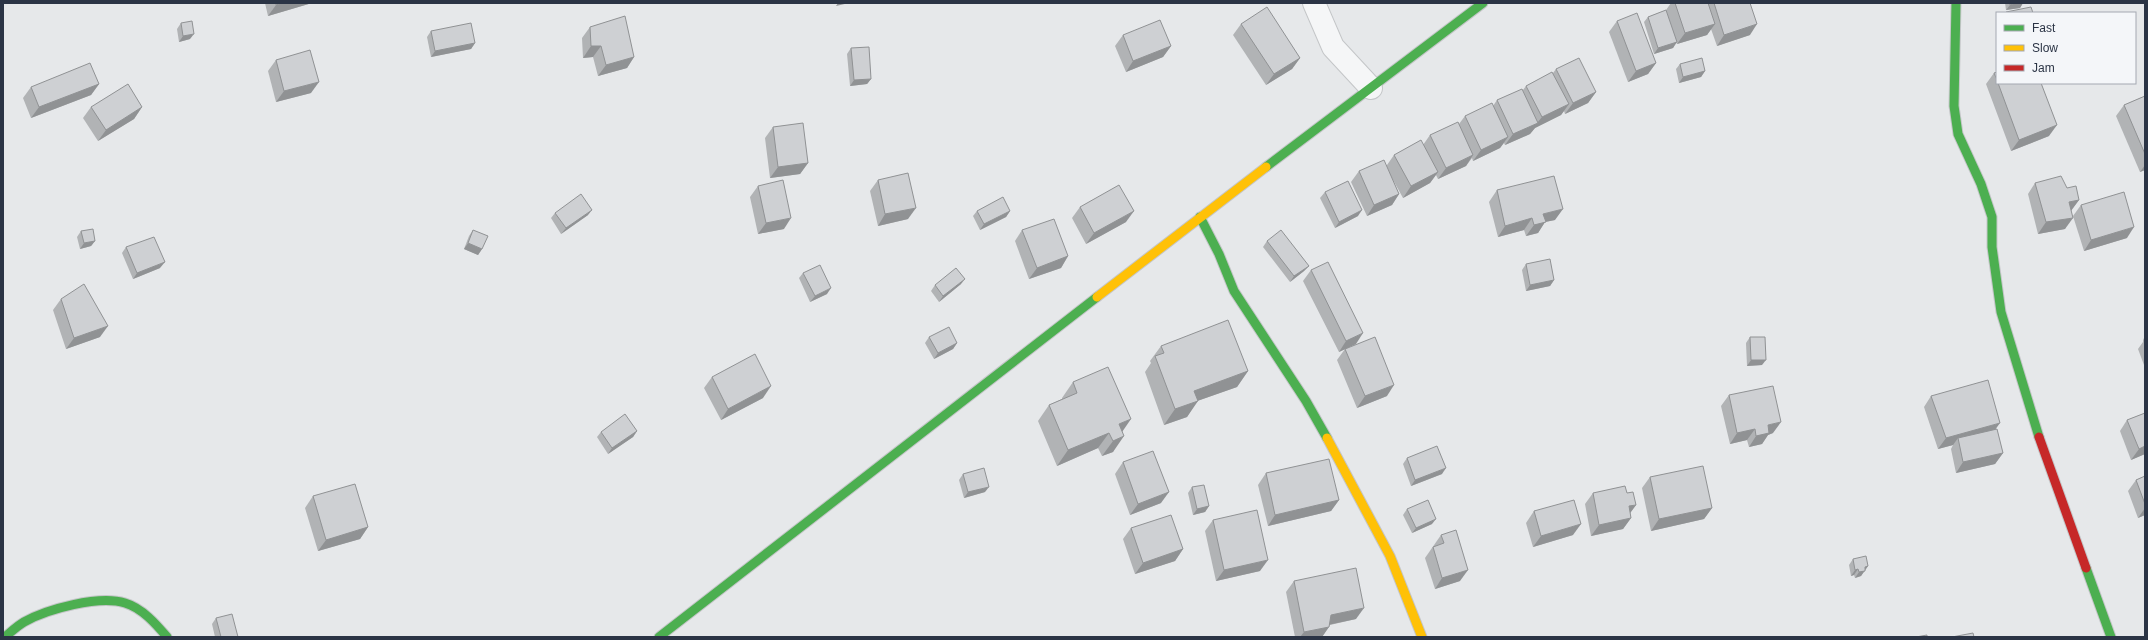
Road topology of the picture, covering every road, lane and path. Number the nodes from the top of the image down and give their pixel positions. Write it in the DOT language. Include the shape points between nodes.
graph roads {
  1 [pos="1314,3"];
  2 [pos="1483,3"];
  3 [pos="1956,3"];
  4 [pos="1371,88"];
  5 [pos="1200,217"];
  6 [pos="4,637"];
  7 [pos="167,637"];
  8 [pos="659,637"];
  9 [pos="1422,637"];
  10 [pos="2111,637"];
  1 -- 4 [label="street" via="1334,47"];
  2 -- 4 [label="street"];
  3 -- 10 [label="street" via="1954,106 1958,134 1981,184 1992,217 1992,247 2001,312 2030,412"];
  4 -- 5 [label="street"];
  5 -- 8 [label="street"];
  5 -- 9 [label="street" via="1234,291 1306,400 1343,465 1390,556"];
  6 -- 7 [label="street" via="24,622 68,605 123,602 148,616"];
}
